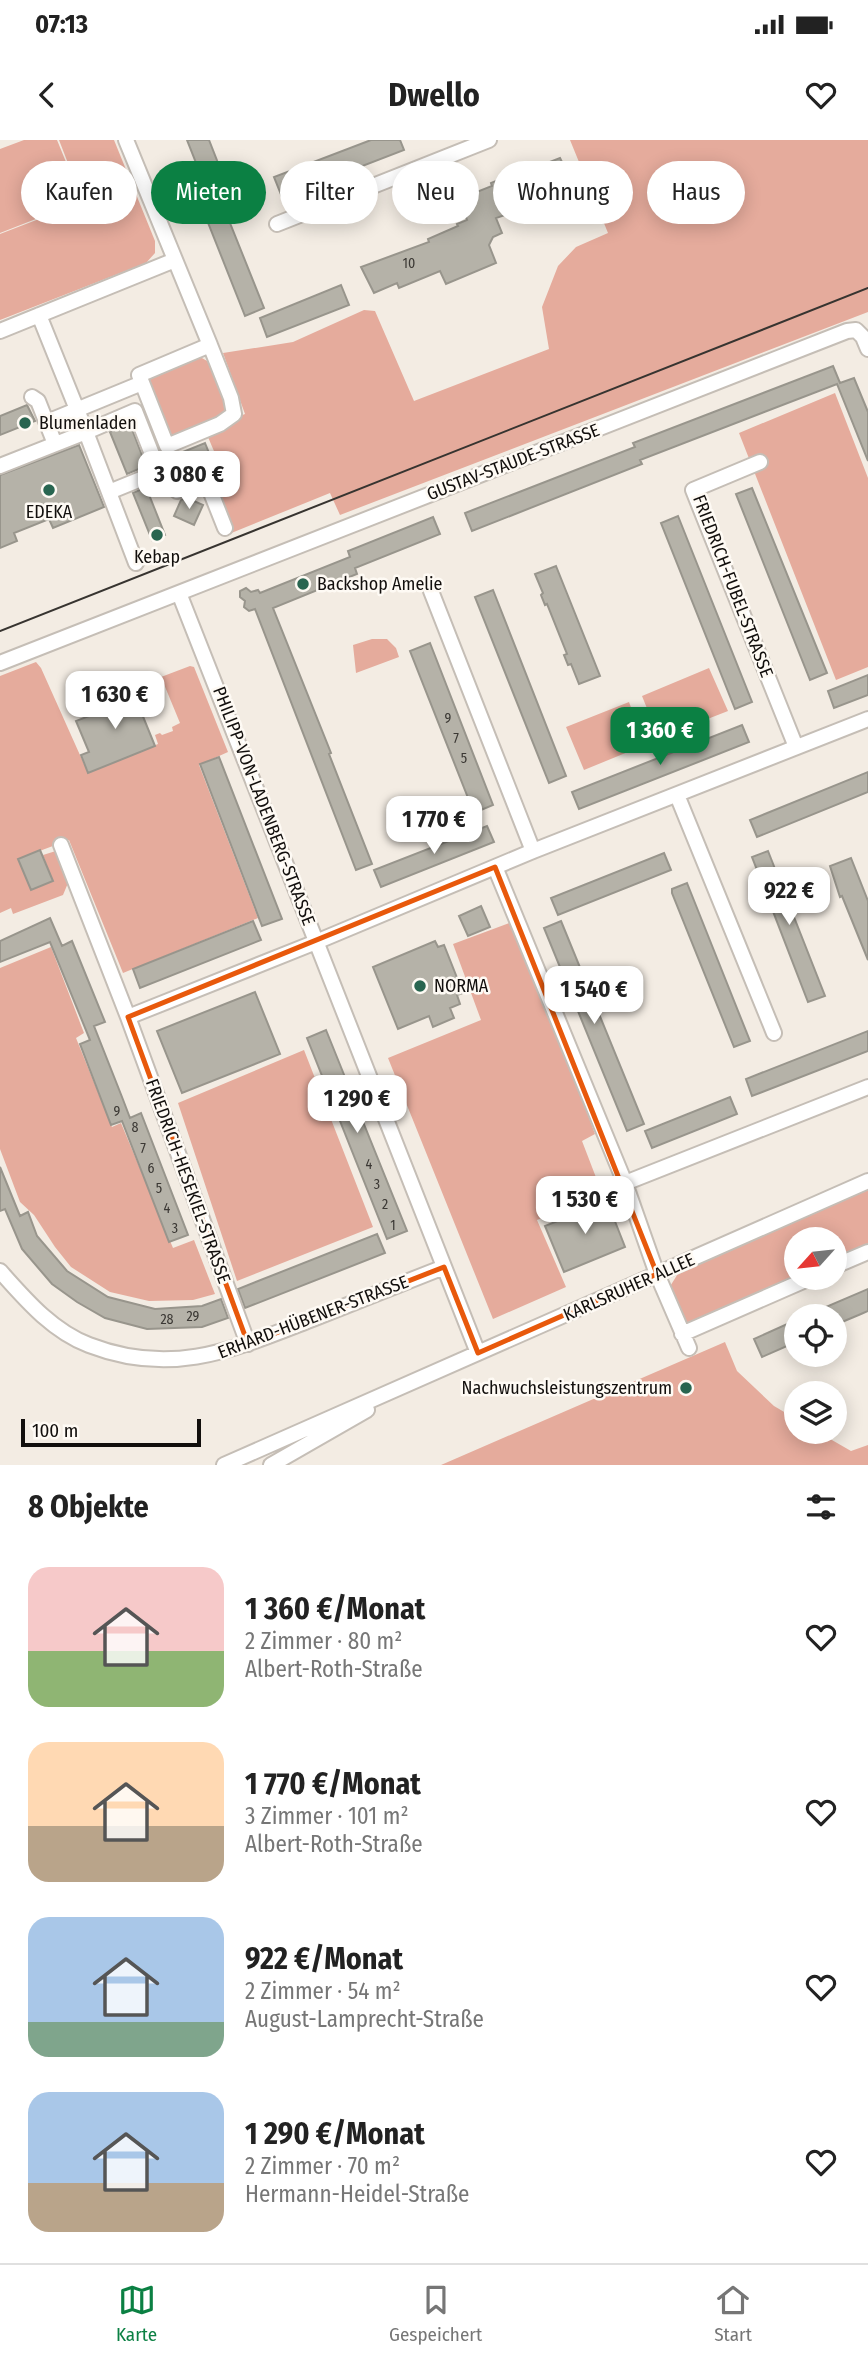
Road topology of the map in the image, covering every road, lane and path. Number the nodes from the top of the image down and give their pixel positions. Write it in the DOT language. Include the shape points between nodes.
graph roads {
  1 [pos="126,140"];
  2 [pos="489,140"];
  3 [pos="456,146"];
  4 [pos="277,224"];
  5 [pos="175,260"];
  6 [pos="39,315"];
  7 [pos="0,331"];
  8 [pos="210,345"];
  9 [pos="868,349"];
  10 [pos="142,383"];
  11 [pos="32,397"];
  12 [pos="76,408"];
  13 [pos="54,416"];
  14 [pos="86,432"];
  15 [pos="62,441"];
  16 [pos="760,462"];
  17 [pos="0,467"];
  18 [pos="159,472"];
  19 [pos="109,492"];
  20 [pos="225,528"];
  21 [pos="136,563"];
  22 [pos="431,591"];
  23 [pos="179,593"];
  24 [pos="0,663"];
  25 [pos="868,719"];
  26 [pos="796,747"];
  27 [pos="677,795"];
  28 [pos="61,845"];
  29 [pos="533,851"];
  30 [pos="495,867"];
  31 [pos="316,942"];
  32 [pos="128,1017"];
  33 [pos="774,1033"];
  34 [pos="868,1087"];
  35 [pos="868,1181"];
  36 [pos="625,1183"];
  37 [pos="868,1252"];
  38 [pos="847,1261"];
  39 [pos="444,1267"];
  40 [pos="0,1271"];
  41 [pos="657,1274"];
  42 [pos="784,1289"];
  43 [pos="682,1334"];
  44 [pos="248,1344"];
  45 [pos="689,1348"];
  46 [pos="478,1353"];
  47 [pos="390,1392"];
  48 [pos="224,1465"];
  49 [pos="271,1465"];
  1 -- 5 [label="street"];
  2 -- 3 [label="street"];
  3 -- 4 [label="street"];
  5 -- 6 [label="street"];
  5 -- 8 [label="street"];
  6 -- 7 [label="street"];
  6 -- 12 [label="street"];
  8 -- 10 [label="street" via="139,375"];
  8 -- 10 [label="street" via="234,414 220,424 167,446"];
  9 -- 23 [label="street, GUSTAV-STAUDE-STRASSE" via="856,330 847,331"];
  10 -- 12 [label="street"];
  11 -- 13 [label="street"];
  12 -- 13 [label="street"];
  12 -- 14 [label="street"];
  13 -- 15 [label="street"];
  14 -- 15 [label="street"];
  14 -- 18 [label="street" via="135,411"];
  14 -- 19 [label="street"];
  15 -- 17 [label="street"];
  16 -- 26 [label="street, FRIEDRICH-FUBEL-STRASSE" via="693,490"];
  18 -- 19 [label="street"];
  18 -- 20 [label="street" via="168,468 177,491 206,480"];
  19 -- 21 [label="street"];
  22 -- 29 [label="street"];
  23 -- 24 [label="street, GUSTAV-STAUDE-STRASSE"];
  23 -- 31 [label="street, PHILIPP-VON-LADENBERG-STRASSE"];
  25 -- 26 [label="street"];
  26 -- 27 [label="street"];
  27 -- 29 [label="street"];
  27 -- 33 [label="street"];
  28 -- 32 [label="street, FRIEDRICH-HESEKIEL-STRASSE"];
  29 -- 30 [label="street"];
  30 -- 31 [label="street"];
  30 -- 36 [label="street"];
  31 -- 32 [label="street"];
  31 -- 39 [label="street, PHILIPP-VON-LADENBERG-STRASSE"];
  32 -- 44 [label="street, FRIEDRICH-HESEKIEL-STRASSE"];
  34 -- 36 [label="street"];
  35 -- 41 [label="street, KARLSRUHER ALLEE"];
  36 -- 41 [label="street"];
  37 -- 38 [label="street"];
  39 -- 44 [label="street, ERHARD-HÜBENER-STRASSE"];
  39 -- 46 [label="street, PHILIPP-VON-LADENBERG-STRASSE"];
  40 -- 44 [label="street, ERHARD-HÜBENER-STRASSE" via="35,1310 88,1345 143,1358 177,1359"];
  41 -- 43 [label="street"];
  41 -- 46 [label="street, KARLSRUHER ALLEE"];
  42 -- 43 [label="street"];
  43 -- 45 [label="street"];
  46 -- 47 [label="street, KARLSRUHER ALLEE"];
  47 -- 48 [label="street, KARLSRUHER ALLEE"];
  47 -- 49 [label="street, KARLSRUHER ALLEE" via="363,1413"];
}
